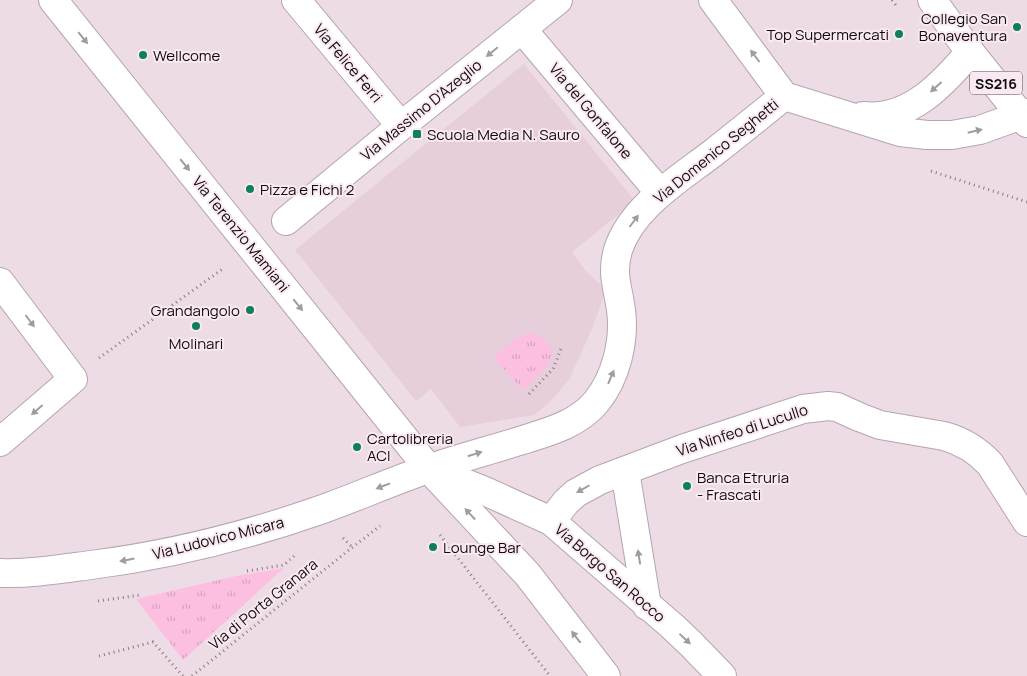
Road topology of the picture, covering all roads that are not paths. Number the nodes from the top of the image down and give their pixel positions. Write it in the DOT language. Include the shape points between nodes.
graph roads {
  1 [pos="53,0"];
  2 [pos="296,0"];
  3 [pos="558,0"];
  4 [pos="713,0"];
  5 [pos="932,0"];
  6 [pos="522,29"];
  7 [pos="970,52"];
  8 [pos="784,96"];
  9 [pos="845,114"];
  10 [pos="1025,117"];
  11 [pos="401,126"];
  12 [pos="660,193"];
  13 [pos="286,221"];
  14 [pos="0,282"];
  15 [pos="0,442"];
  16 [pos="429,468"];
  17 [pos="625,470"];
  18 [pos="543,518"];
  19 [pos="1027,522"];
  20 [pos="494,539"];
  21 [pos="0,573"];
  22 [pos="647,606"];
  23 [pos="606,676"];
  24 [pos="722,676"];
  1 -- 16 [label="street, Via Terenzio Mamiani, one-way"];
  2 -- 11 [label="street, Via Felice Ferri"];
  3 -- 6 [label="street, Via Massimo D'Azeglio"];
  8 -- 4 [label="street, one-way"];
  5 -- 7 [label="street, SS216"];
  6 -- 11 [label="street, Via Massimo D'Azeglio, one-way"];
  6 -- 12 [label="street, Via del Gonfalone"];
  7 -- 9 [label="street, Via Domenico Seghetti, one-way" via="936,88 906,109 883,116"];
  7 -- 10 [label="street, SS216"];
  8 -- 9 [label="street, Via Domenico Seghetti"];
  8 -- 12 [label="street, Via Domenico Seghetti"];
  9 -- 10 [label="street, Via Domenico Seghetti, one-way" via="900,132 939,135 980,130"];
  11 -- 13 [label="street, Via Massimo D'Azeglio"];
  16 -- 12 [label="street, Via Domenico Seghetti, one-way" via="559,428 582,415 597,400 608,385 620,348 622,324 615,278 618,250 634,221"];
  14 -- 15 [label="street, one-way" via="83,371"];
  16 -- 18 [label="street, Via Borgo San Rocco"];
  20 -- 16 [label="street, Via Terenzio Mamiani, one-way"];
  16 -- 21 [label="street, Via Ludovico Micara, one-way" via="356,497 253,531 90,566"];
  17 -- 18 [label="street, Via Ninfeo di Lucullo, one-way" via="576,493"];
  17 -- 19 [label="street, Via Ninfeo di Lucullo" via="803,409 837,407 880,425 944,436 970,447 990,464"];
  22 -- 17 [label="street, one-way"];
  18 -- 20 [label="street" via="522,518 506,526"];
  18 -- 22 [label="street, Via Borgo San Rocco"];
  23 -- 20 [label="street, Via Terenzio Mamiani, one-way" via="528,575"];
  22 -- 24 [label="street, Via Borgo San Rocco, one-way"];
}
